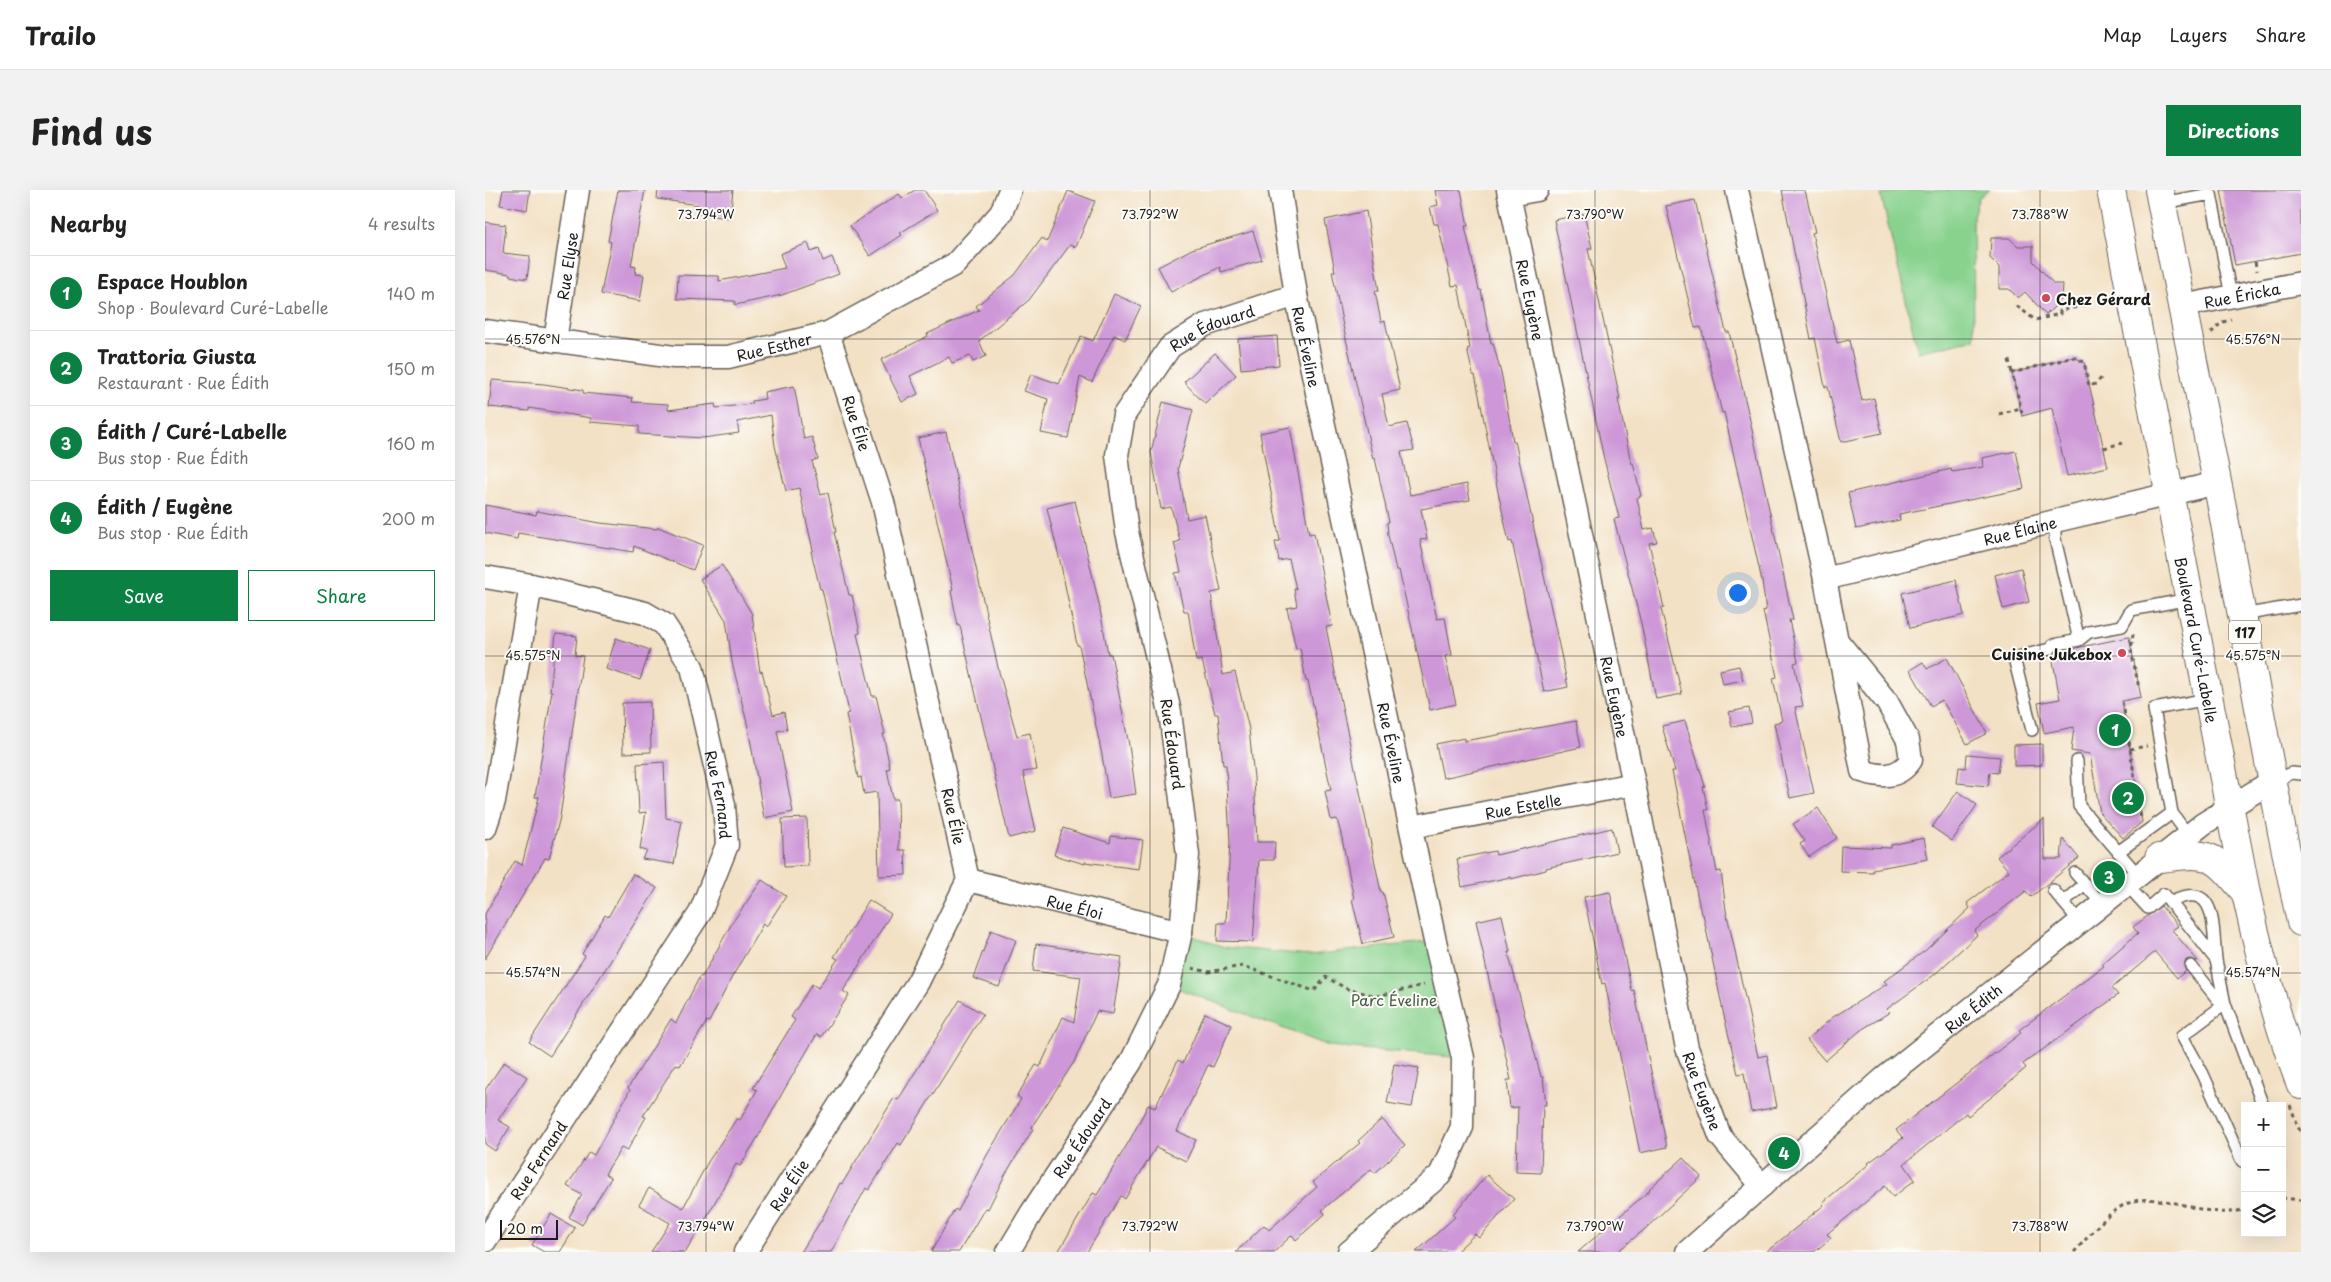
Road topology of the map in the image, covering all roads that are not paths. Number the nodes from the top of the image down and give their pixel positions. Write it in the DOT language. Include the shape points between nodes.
graph roads {
  1 [pos="578,190"];
  2 [pos="1010,190"];
  3 [pos="1280,190"];
  4 [pos="1537,190"];
  5 [pos="1737,190"];
  6 [pos="2111,190"];
  7 [pos="1508,193"];
  8 [pos="2161,196"];
  9 [pos="2301,283"];
  10 [pos="1297,295"];
  11 [pos="2182,306"];
  12 [pos="2233,306"];
  13 [pos="485,331"];
  14 [pos="828,333"];
  15 [pos="555,341"];
  16 [pos="2217,483"];
  17 [pos="2170,494"];
  18 [pos="2055,521"];
  19 [pos="485,577"];
  20 [pos="1825,579"];
  21 [pos="531,586"];
  22 [pos="2189,599"];
  23 [pos="2301,605"];
  24 [pos="2242,615"];
  25 [pos="2079,640"];
  26 [pos="1838,642"];
  27 [pos="2208,699"];
  28 [pos="2032,730"];
  29 [pos="2077,761"];
  30 [pos="2301,774"];
  31 [pos="2272,782"];
  32 [pos="1634,784"];
  33 [pos="2229,807"];
  34 [pos="2172,813"];
  35 [pos="1411,827"];
  36 [pos="485,828"];
  37 [pos="2188,835"];
  38 [pos="2118,852"];
  39 [pos="2294,855"];
  40 [pos="2159,858"];
  41 [pos="2075,873"];
  42 [pos="968,880"];
  43 [pos="2133,880"];
  44 [pos="2085,884"];
  45 [pos="2053,890"];
  46 [pos="2246,893"];
  47 [pos="2063,902"];
  48 [pos="2171,902"];
  49 [pos="2102,904"];
  50 [pos="2080,922"];
  51 [pos="2301,922"];
  52 [pos="1181,932"];
  53 [pos="2216,960"];
  54 [pos="2191,966"];
  55 [pos="2225,1004"];
  56 [pos="2301,1085"];
  57 [pos="2262,1102"];
  58 [pos="2241,1159"];
  59 [pos="1762,1186"];
  60 [pos="485,1241"];
  61 [pos="745,1252"];
  62 [pos="1008,1252"];
  63 [pos="1349,1252"];
  64 [pos="1687,1252"];
  1 -- 15 [label="street, Rue Elyse"];
  2 -- 14 [label="street, Rue Esther" via="1001,213 955,264"];
  3 -- 10 [label="street, Rue Éveline"];
  4 -- 7 [label="street"];
  5 -- 20 [label="street"];
  6 -- 17 [label="main road, Boulevard Curé-Labelle"];
  7 -- 32 [label="street, Rue Eugène"];
  8 -- 11 [label="main road, 117"];
  8 -- 12 [label="lane" via="2211,194"];
  9 -- 12 [label="street, Rue Éricka"];
  10 -- 35 [label="street, Rue Éveline"];
  10 -- 52 [label="street, Rue Édouard" via="1205,325 1170,347 1124,415 1117,455 1127,532 1170,712 1188,855"];
  11 -- 12 [label="street, Rue Éricka"];
  11 -- 16 [label="main road, 117"];
  13 -- 15 [label="street, Rue Esther"];
  14 -- 15 [label="street, Rue Esther" via="728,358 674,357"];
  14 -- 42 [label="street, Rue Élie" via="883,502"];
  16 -- 17 [label="street, Rue Élaine"];
  16 -- 24 [label="main road, 117"];
  17 -- 18 [label="street, Rue Élaine"];
  17 -- 22 [label="main road, Boulevard Curé-Labelle"];
  18 -- 20 [label="street, Rue Élaine"];
  18 -- 25 [label="lane" via="2055,539"];
  19 -- 21 [label="street, Rue Fernand"];
  20 -- 26 [label="street"];
  21 -- 36 [label="street" via="494,802"];
  21 -- 60 [label="street, Rue Fernand" via="645,613 664,624 692,668 724,805 727,845 700,913"];
  22 -- 25 [label="lane" via="2131,610 2122,626 2089,632"];
  22 -- 27 [label="main road, Boulevard Curé-Labelle"];
  23 -- 24 [label="lane"];
  24 -- 31 [label="main road, 117"];
  25 -- 28 [label="lane" via="2014,658"];
  26 -- 26 [label="street" via="1862,771 1882,777 1905,768 1911,760 1908,740 1887,702"];
  27 -- 33 [label="main road, Boulevard Curé-Labelle"];
  27 -- 34 [label="lane" via="2154,709"];
  29 -- 38 [label="lane" via="2079,806"];
  30 -- 31 [label="lane" via="2292,773"];
  31 -- 33 [label="street, Rue Édith"];
  31 -- 39 [label="main road, 117"];
  32 -- 35 [label="street, Rue Estelle"];
  32 -- 59 [label="street, Rue Eugène" via="1687,1048 1720,1136"];
  33 -- 37 [label="street, Rue Édith"];
  33 -- 46 [label="main road, Boulevard Curé-Labelle"];
  34 -- 37 [label="lane"];
  34 -- 38 [label="lane"];
  35 -- 63 [label="street, Rue Éveline" via="1463,1058 1462,1127 1440,1175"];
  37 -- 40 [label="street, Rue Édith"];
  38 -- 43 [label="lane"];
  39 -- 51 [label="main road, 117"];
  40 -- 43 [label="street, Rue Édith"];
  40 -- 46 [label="main road" via="2195,854 2210,857 2223,865"];
  41 -- 44 [label="lane"];
  42 -- 52 [label="street, Rue Éloi"];
  42 -- 61 [label="street, Rue Élie" via="918,982"];
  43 -- 48 [label="lane" via="2148,908 2165,894"];
  43 -- 49 [label="street, Rue Édith"];
  44 -- 47 [label="lane"];
  44 -- 49 [label="lane"];
  45 -- 47 [label="lane"];
  46 -- 56 [label="main road, Boulevard Curé-Labelle" via="2263,968"];
  47 -- 50 [label="lane"];
  48 -- 53 [label="lane"];
  48 -- 53 [label="lane" via="2194,894 2205,900 2211,914"];
  49 -- 50 [label="street, Rue Édith"];
  50 -- 59 [label="street, Rue Édith" via="1883,1079"];
  52 -- 62 [label="street, Rue Édouard" via="1169,986 1131,1062"];
  53 -- 55 [label="lane"];
  54 -- 55 [label="lane"];
  55 -- 57 [label="lane"];
  55 -- 58 [label="lane" via="2183,1036"];
  59 -- 64 [label="street, Rue Édith"];
}
